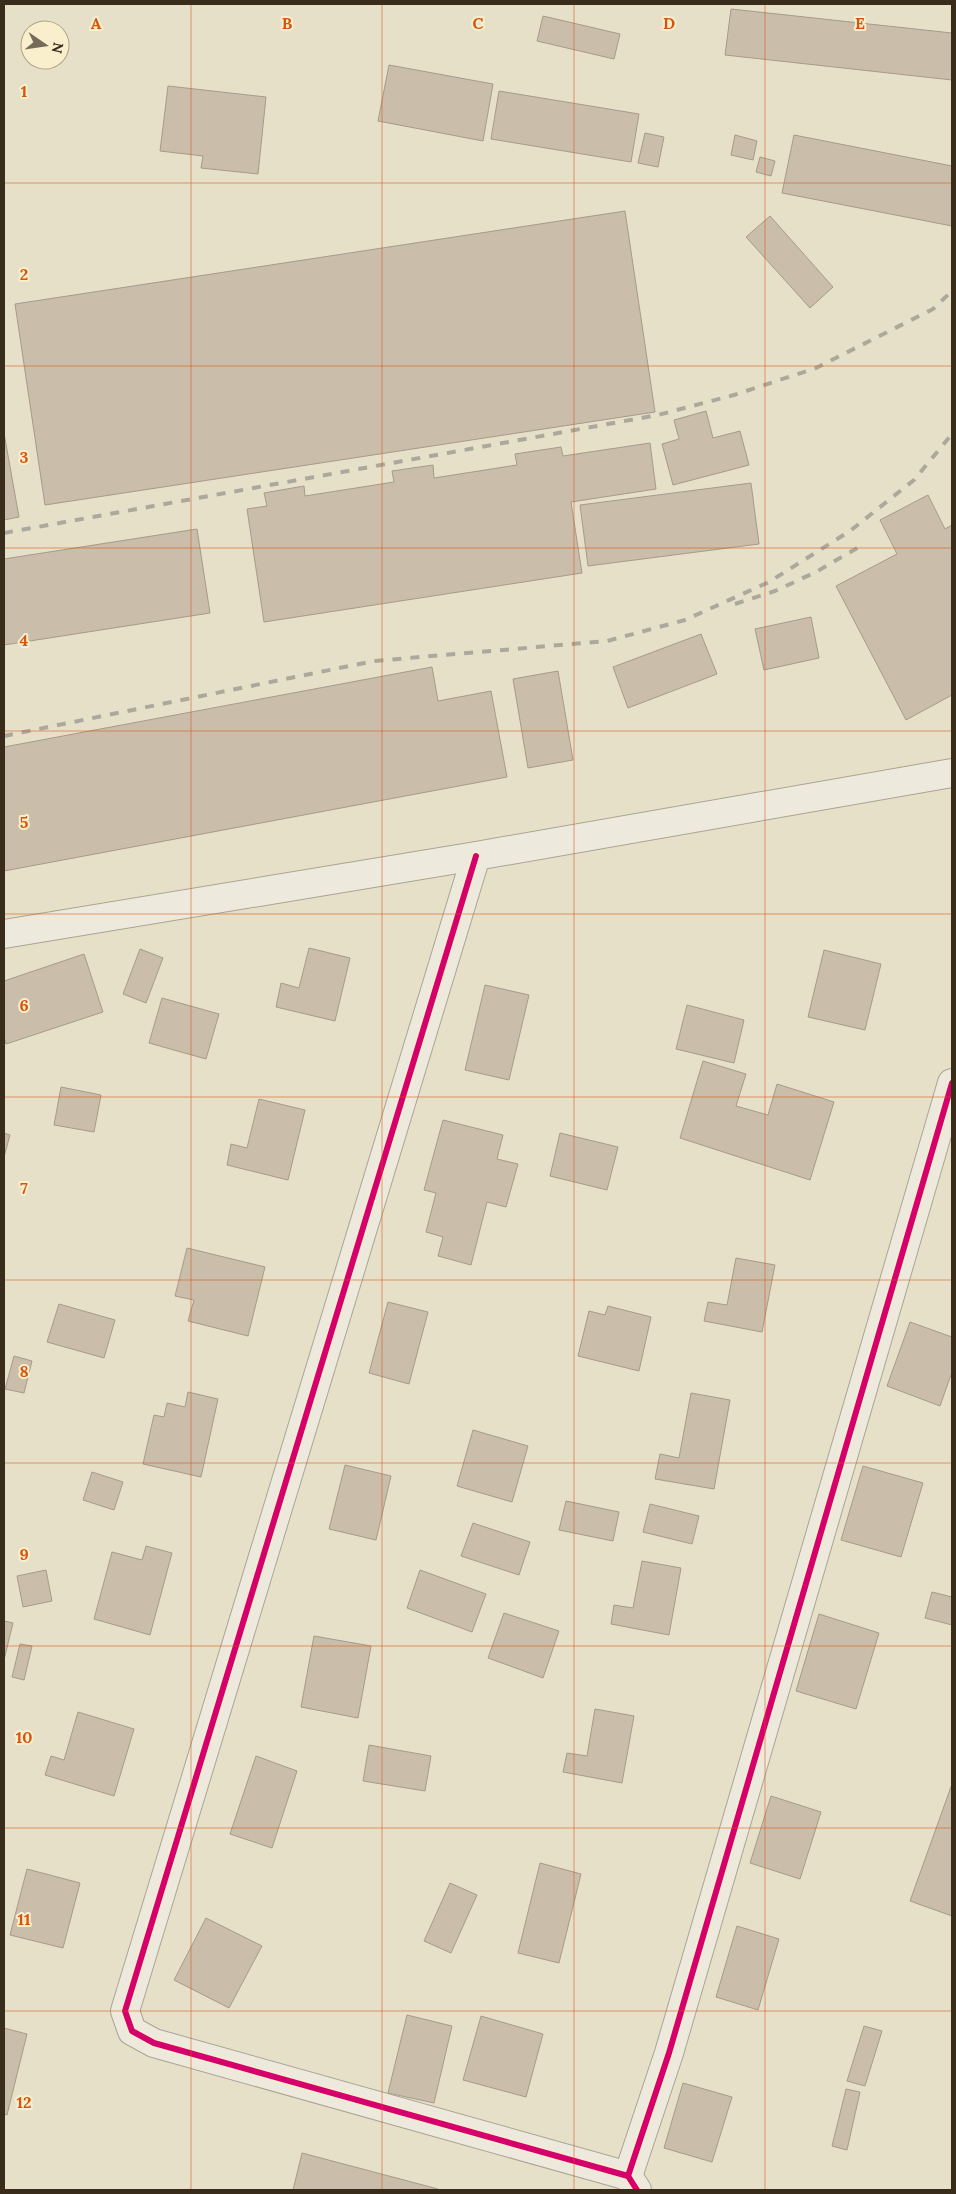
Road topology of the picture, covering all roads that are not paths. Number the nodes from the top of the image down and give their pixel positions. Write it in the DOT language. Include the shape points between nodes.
graph roads {
  1 [pos="952,773"];
  2 [pos="476,856"];
  3 [pos="4,934"];
  4 [pos="952,1083"];
  5 [pos="633,2183"];
  1 -- 2 [label="street"];
  2 -- 3 [label="street"];
  2 -- 5 [label="street" via="125,2011 132,2031 154,2043"];
  4 -- 5 [label="street"];
}
